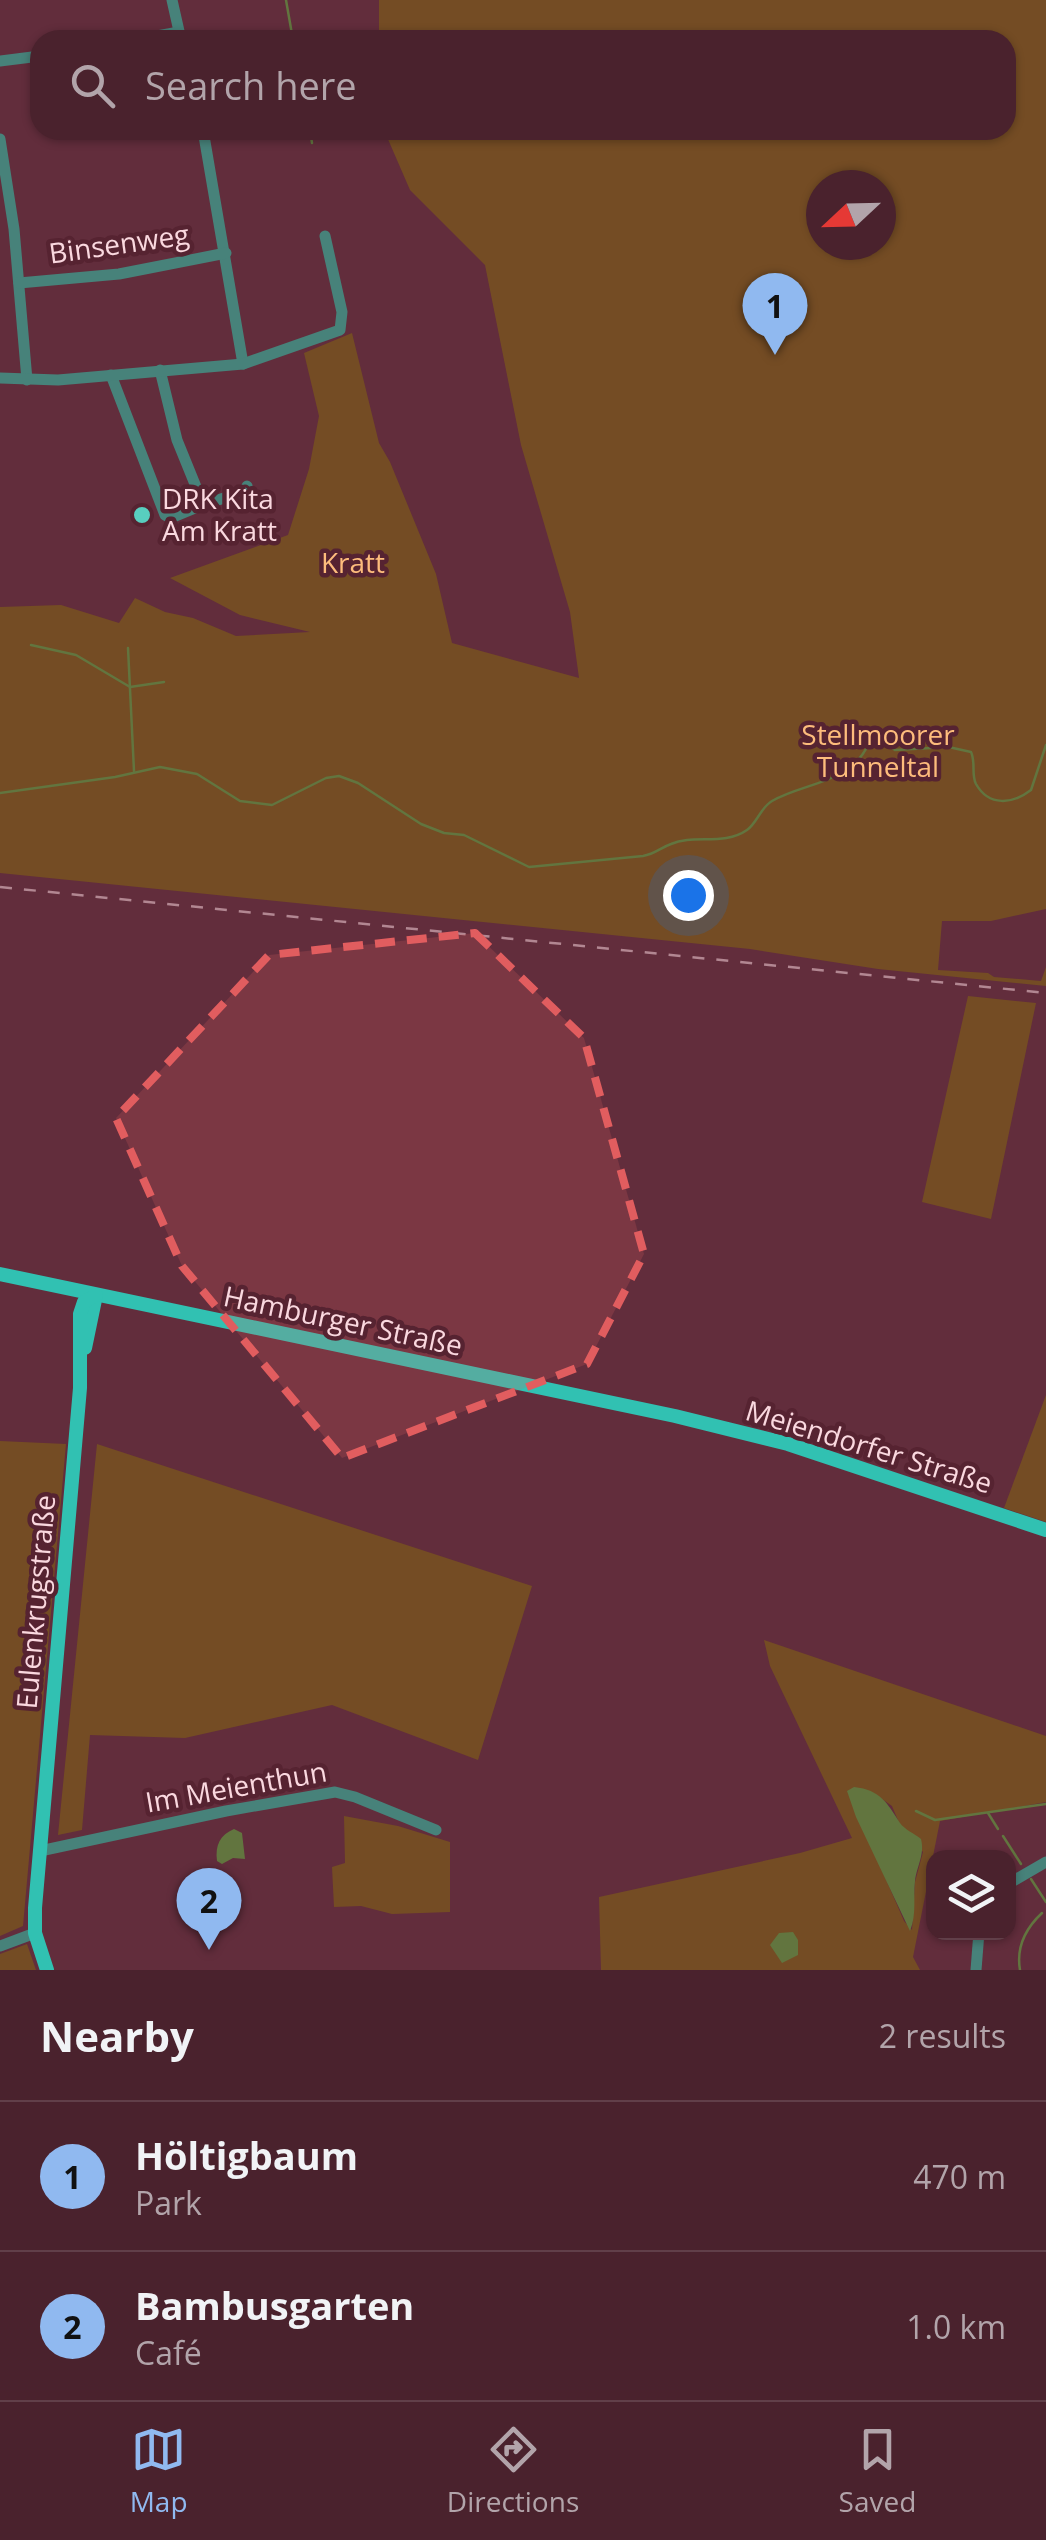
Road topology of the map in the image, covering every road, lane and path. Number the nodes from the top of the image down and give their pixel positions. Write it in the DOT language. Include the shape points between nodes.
graph roads {
  1 [pos="172,0"];
  2 [pos="179,30"];
  3 [pos="30,57"];
  4 [pos="0,61"];
  5 [pos="0,139"];
  6 [pos="204,140"];
  7 [pos="325,236"];
  8 [pos="226,253"];
  9 [pos="19,283"];
  10 [pos="243,364"];
  11 [pos="160,370"];
  12 [pos="111,376"];
  13 [pos="0,378"];
  14 [pos="26,380"];
  15 [pos="247,486"];
  16 [pos="200,506"];
  17 [pos="0,1274"];
  18 [pos="49,1285"];
  19 [pos="96,1295"];
  20 [pos="80,1322"];
  21 [pos="82,1357"];
  22 [pos="676,1416"];
  23 [pos="1046,1530"];
  24 [pos="436,1830"];
  25 [pos="40,1851"];
  26 [pos="1046,1862"];
  27 [pos="1016,1878"];
  28 [pos="36,1933"];
  29 [pos="978,1940"];
  30 [pos="0,1946"];
  31 [pos="46,1970"];
  32 [pos="976,1970"];
  1 -- 2 [label="street"];
  3 -- 4 [label="street"];
  5 -- 9 [label="street"];
  6 -- 8 [label="street"];
  7 -- 10 [label="street" via="340,330"];
  8 -- 9 [label="street, Binsenweg" via="119,274"];
  8 -- 10 [label="street"];
  9 -- 14 [label="street"];
  10 -- 11 [label="street"];
  11 -- 12 [label="street"];
  11 -- 16 [label="street"];
  12 -- 14 [label="street"];
  12 -- 16 [label="street" via="165,515"];
  13 -- 14 [label="street"];
  15 -- 16 [label="street"];
  17 -- 18 [label="main road, Hamburger Straße"];
  18 -- 19 [label="main road, Hamburger Straße"];
  18 -- 20 [label="main road"];
  19 -- 20 [label="main road" via="82,1304"];
  19 -- 21 [label="main road, Eulenkrugstraße"];
  19 -- 22 [label="main road, Hamburger Straße"];
  20 -- 21 [label="main road, Eulenkrugstraße"];
  21 -- 25 [label="main road, Eulenkrugstraße"];
  22 -- 23 [label="main road, Meiendorfer Straße" via="788,1444"];
  24 -- 25 [label="street, Im Meienthun" via="334,1792"];
  25 -- 28 [label="main road, Eulenkrugstraße"];
  26 -- 27 [label="street"];
  28 -- 30 [label="street"];
  28 -- 31 [label="main road, Eulenkrugstraße"];
  29 -- 32 [label="street"];
}
